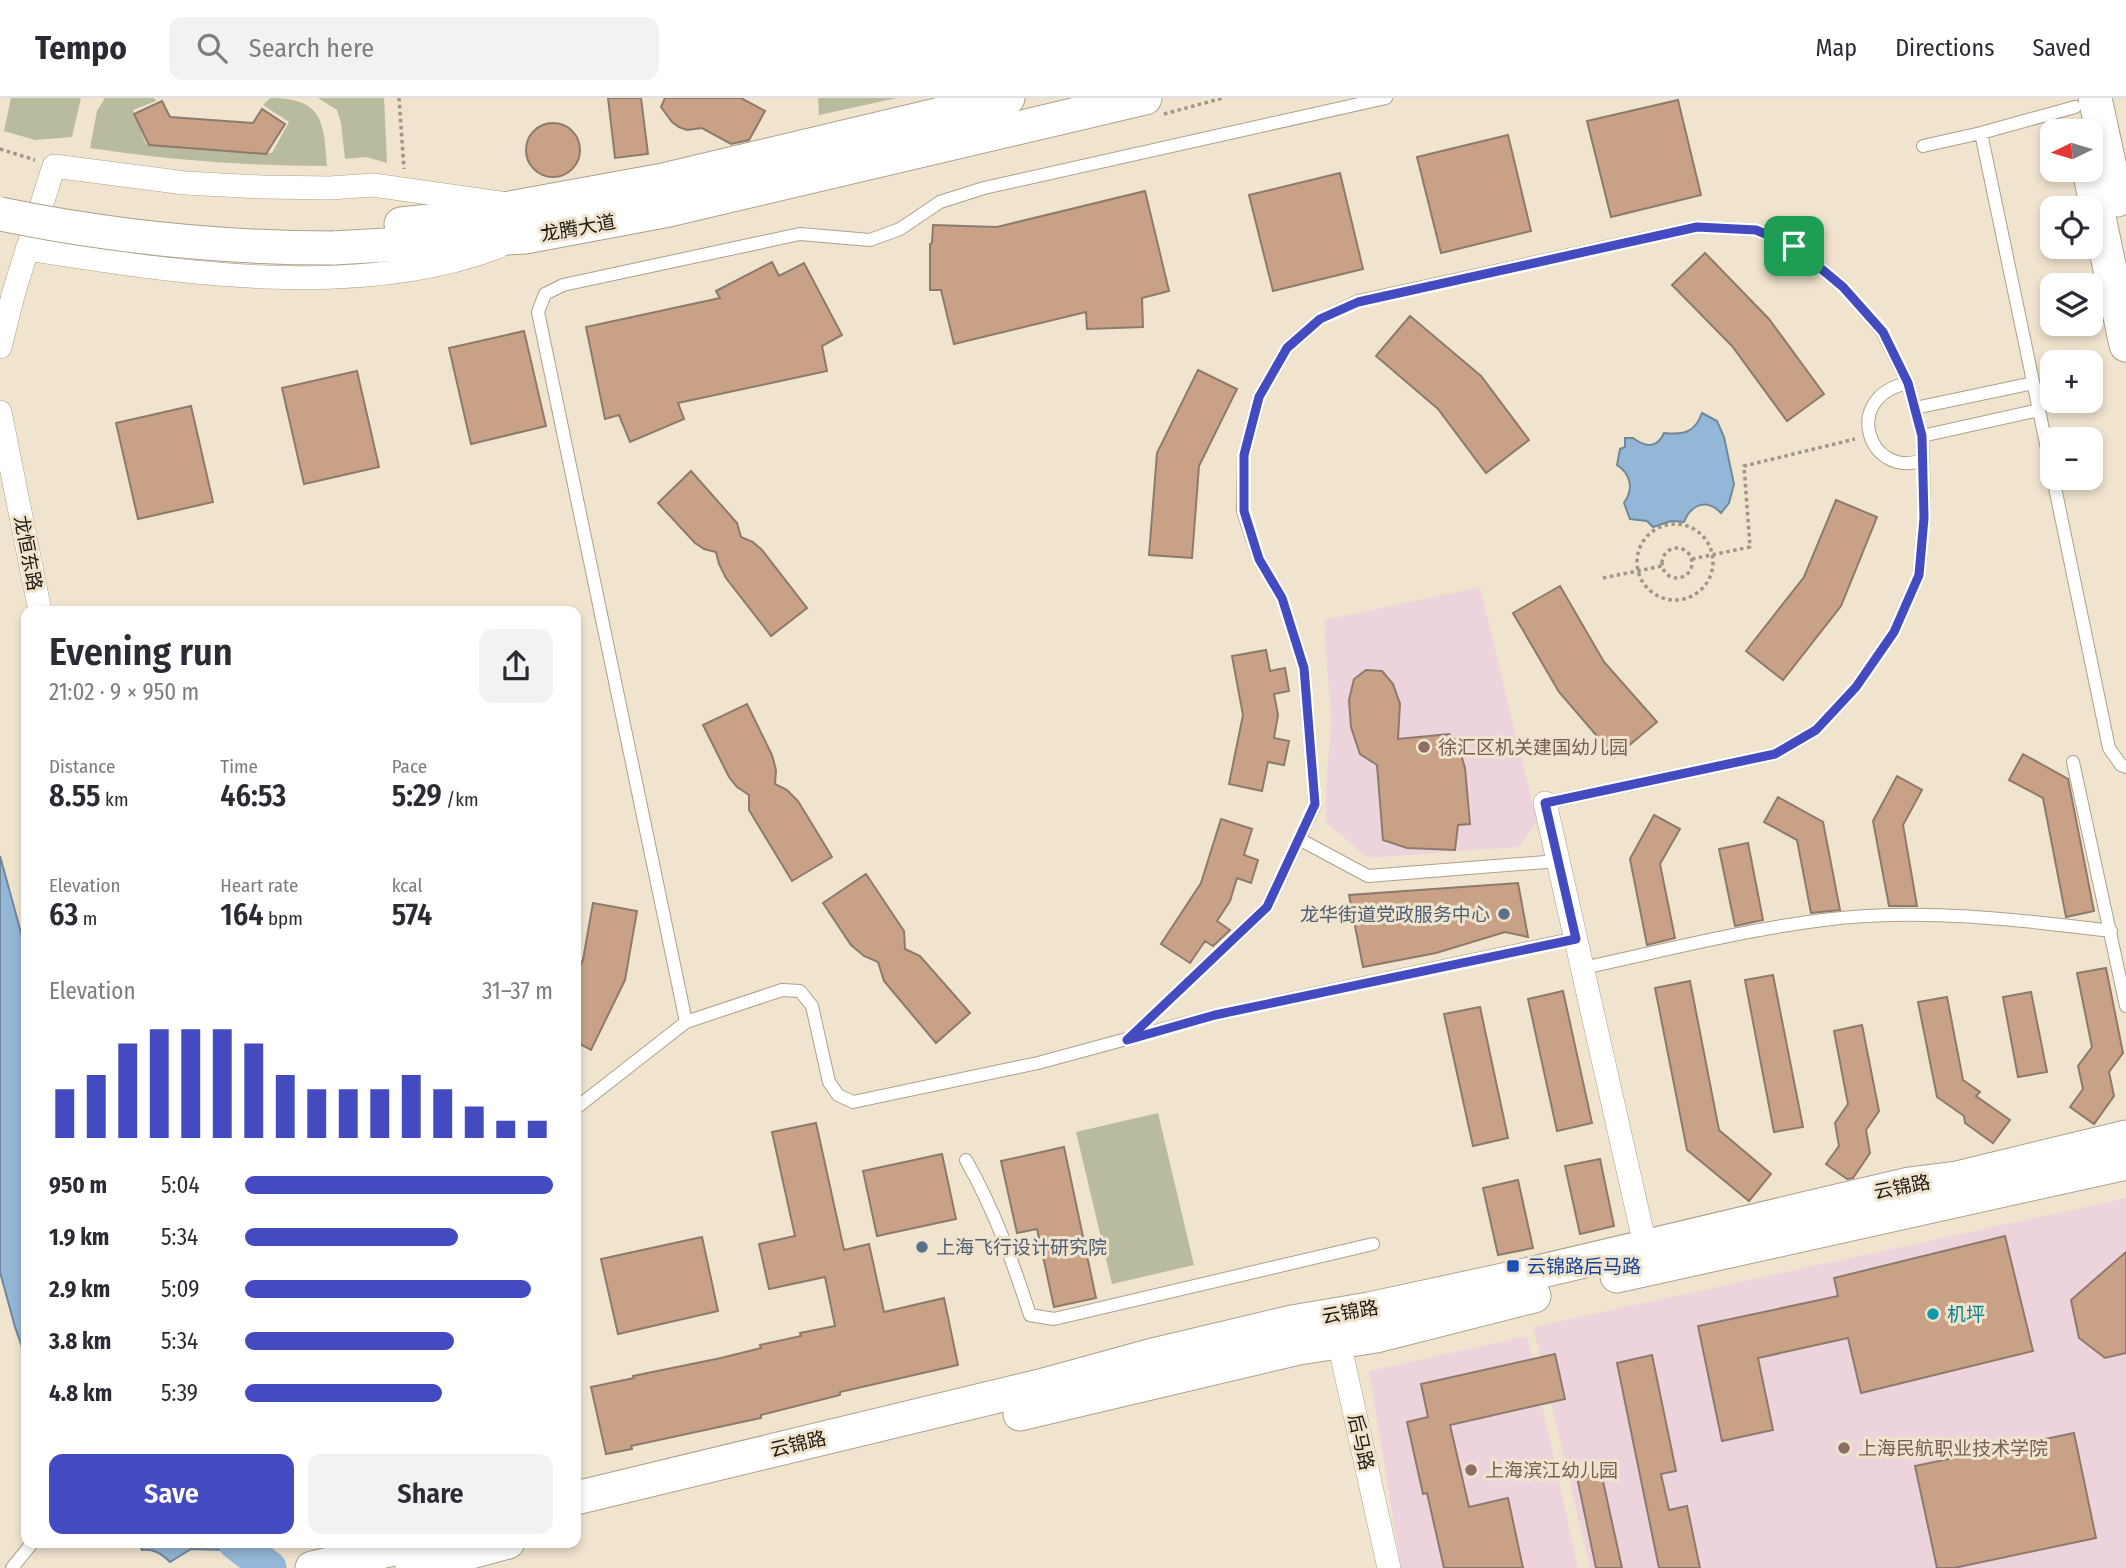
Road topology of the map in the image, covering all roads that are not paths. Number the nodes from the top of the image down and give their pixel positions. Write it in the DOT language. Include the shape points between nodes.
graph roads {
  1 [pos="1008,98"];
  2 [pos="1145,98"];
  3 [pos="1386,98"];
  4 [pos="2081,109"];
  5 [pos="1981,133"];
  6 [pos="1923,146"];
  7 [pos="2092,182"];
  8 [pos="0,194"];
  9 [pos="0,214"];
  10 [pos="523,222"];
  11 [pos="333,238"];
  12 [pos="2126,240"];
  13 [pos="27,249"];
  14 [pos="2126,345"];
  15 [pos="0,347"];
  16 [pos="1908,383"];
  17 [pos="2033,383"];
  18 [pos="1915,408"];
  19 [pos="2039,410"];
  20 [pos="0,412"];
  21 [pos="2043,427"];
  22 [pos="1922,436"];
  23 [pos="1923,460"];
  24 [pos="2056,490"];
  25 [pos="39,606"];
  26 [pos="2073,762"];
  27 [pos="2126,767"];
  28 [pos="1545,803"];
  29 [pos="1299,839"];
  30 [pos="1558,861"];
  31 [pos="2111,931"];
  32 [pos="1576,939"];
  33 [pos="1583,968"];
  34 [pos="2126,1006"];
  35 [pos="685,1022"];
  36 [pos="1127,1040"];
  37 [pos="581,1104"];
  38 [pos="2126,1137"];
  39 [pos="966,1160"];
  40 [pos="2126,1163"];
  41 [pos="1373,1244"];
  42 [pos="1645,1245"];
  43 [pos="1336,1328"];
  44 [pos="581,1497"];
  45 [pos="581,1520"];
  46 [pos="28,1548"];
  47 [pos="396,1548"];
  48 [pos="487,1548"];
  49 [pos="462,1555"];
  50 [pos="12,1568"];
  51 [pos="312,1568"];
  52 [pos="412,1568"];
  53 [pos="1389,1568"];
  1 -- 10 [label="main road, 龙腾大道" via="663,180"];
  2 -- 10 [label="main road, 龙腾大道" via="670,210"];
  3 -- 35 [label="lane" via="984,188 940,202 900,229 870,240 800,234 564,285 545,294 538,312"];
  4 -- 5 [label="lane"];
  4 -- 12 [label="main road"];
  5 -- 6 [label="lane"];
  5 -- 17 [label="lane"];
  7 -- 14 [label="main road"];
  8 -- 11 [label="main road, 龙腾大道" via="59,206"];
  9 -- 11 [label="main road, 龙腾大道, bridge" via="181,243 259,248"];
  10 -- 11 [label="main road, 龙腾大道"];
  10 -- 13 [label="street" via="478,254 370,276 179,270"];
  10 -- 13 [label="street" via="373,185 263,187 126,177 54,166"];
  13 -- 15 [label="street"];
  16 -- 18 [label="lane"];
  16 -- 23 [label="lane" via="1893,386 1874,403 1869,415 1870,436 1890,460"];
  16 -- 29 [label="lane" via="1883,332 1843,287 1794,246 1756,230 1697,227 1358,302 1320,319 1287,348 1259,397 1244,455 1244,511 1259,559 1282,598 1304,668 1315,804"];
  17 -- 18 [label="lane"];
  17 -- 19 [label="lane"];
  18 -- 22 [label="lane"];
  19 -- 21 [label="lane"];
  19 -- 22 [label="lane"];
  20 -- 25 [label="street, 龙恒东路"];
  22 -- 23 [label="lane"];
  23 -- 28 [label="lane" via="1919,575 1894,632 1856,687 1816,730 1775,754"];
  24 -- 27 [label="lane" via="2109,748"];
  26 -- 31 [label="lane"];
  28 -- 30 [label="street"];
  29 -- 30 [label="lane" via="1368,876"];
  29 -- 36 [label="lane" via="1267,907"];
  30 -- 32 [label="street"];
  31 -- 33 [label="lane" via="1915,914 1824,920"];
  31 -- 34 [label="lane"];
  32 -- 33 [label="street"];
  32 -- 36 [label="lane" via="1215,1015"];
  33 -- 42 [label="street"];
  35 -- 36 [label="lane" via="782,990 800,991 812,1006 829,1082 838,1095 853,1102"];
  35 -- 37 [label="lane"];
  38 -- 42 [label="main road, 云锦路"];
  39 -- 41 [label="lane" via="1006,1242 1030,1315 1054,1319"];
  40 -- 43 [label="main road, 云锦路" via="1652,1267 1376,1336"];
  42 -- 43 [label="main road, 云锦路"];
  43 -- 44 [label="main road, 云锦路" via="1292,1322"];
  43 -- 45 [label="main road, 云锦路" via="1285,1351"];
  43 -- 53 [label="street, 后马路"];
  46 -- 50 [label="lane"];
  47 -- 51 [label="main road"];
  48 -- 49 [label="main road"];
  49 -- 52 [label="main road"];
}
